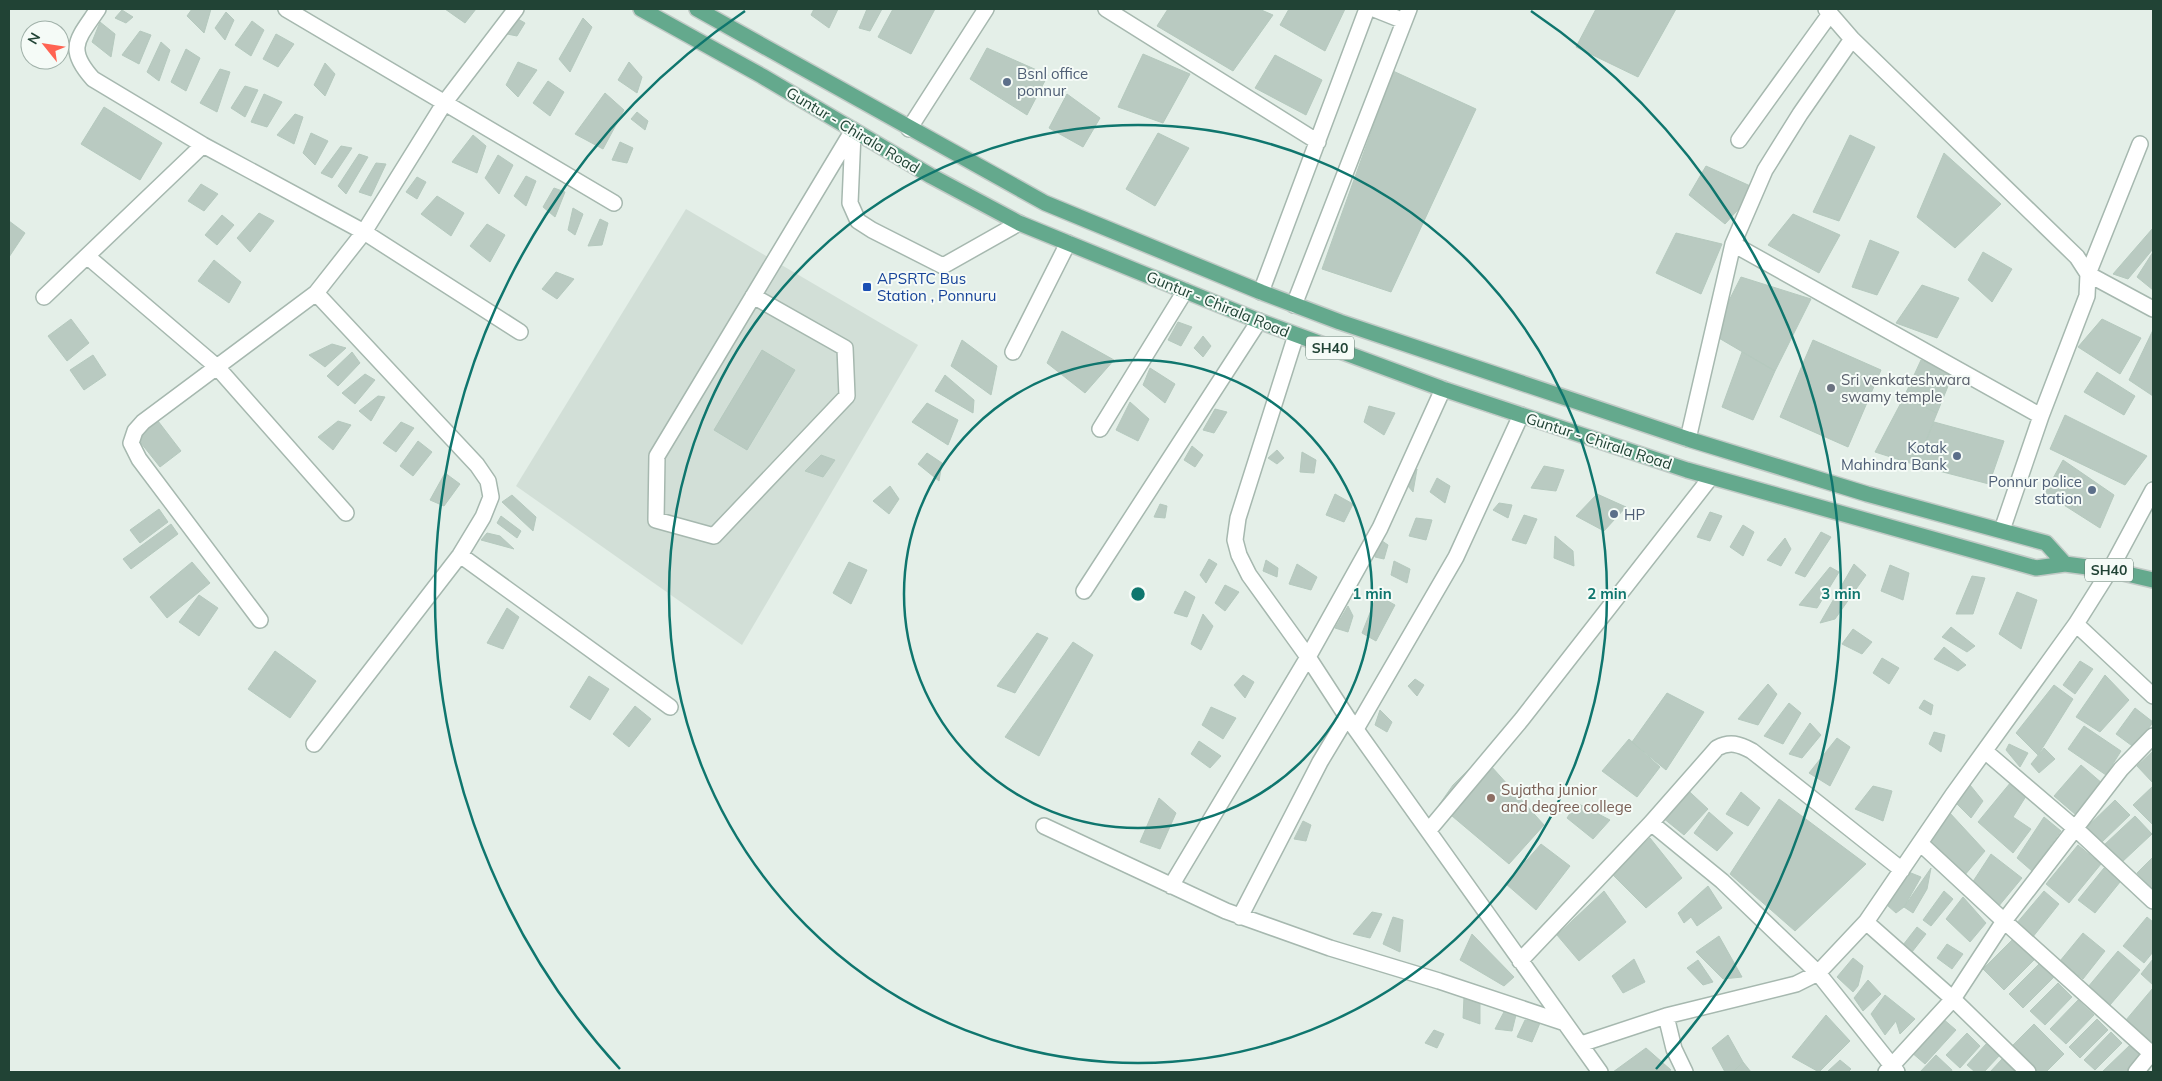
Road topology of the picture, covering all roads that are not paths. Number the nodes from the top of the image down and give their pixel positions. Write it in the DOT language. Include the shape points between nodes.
graph roads {
  1 [pos="98,9"];
  2 [pos="286,9"];
  3 [pos="516,9"];
  4 [pos="641,9"];
  5 [pos="697,9"];
  6 [pos="986,9"];
  7 [pos="1106,9"];
  8 [pos="1367,9"];
  9 [pos="1374,9"];
  10 [pos="1828,11"];
  11 [pos="1406,15"];
  12 [pos="1852,39"];
  13 [pos="445,102"];
  14 [pos="910,129"];
  15 [pos="853,130"];
  16 [pos="1739,140"];
  17 [pos="1318,142"];
  18 [pos="2140,144"];
  19 [pos="203,145"];
  20 [pos="614,203"];
  21 [pos="1019,223"];
  22 [pos="364,232"];
  23 [pos="1068,243"];
  24 [pos="1733,244"];
  25 [pos="88,256"];
  26 [pos="2088,274"];
  27 [pos="1185,291"];
  28 [pos="1261,292"];
  29 [pos="316,293"];
  30 [pos="753,296"];
  31 [pos="44,297"];
  32 [pos="1294,305"];
  33 [pos="2153,309"];
  34 [pos="1259,321"];
  35 [pos="520,332"];
  36 [pos="1296,335"];
  37 [pos="1013,352"];
  38 [pos="217,367"];
  39 [pos="1443,389"];
  40 [pos="1521,415"];
  41 [pos="2041,416"];
  42 [pos="1100,429"];
  43 [pos="1688,439"];
  44 [pos="1711,476"];
  45 [pos="2153,490"];
  46 [pos="346,513"];
  47 [pos="2002,530"];
  48 [pos="460,555"];
  49 [pos="2065,564"];
  50 [pos="2110,570"];
  51 [pos="2153,580"];
  52 [pos="1084,591"];
  53 [pos="260,620"];
  54 [pos="2076,624"];
  55 [pos="1308,657"];
  56 [pos="2153,696"];
  57 [pos="670,707"];
  58 [pos="1352,723"];
  59 [pos="2153,736"];
  60 [pos="314,744"];
  61 [pos="1986,752"];
  62 [pos="1651,823"];
  63 [pos="1044,826"];
  64 [pos="2076,829"];
  65 [pos="1429,830"];
  66 [pos="1920,842"];
  67 [pos="1902,870"];
  68 [pos="1172,886"];
  69 [pos="2153,900"];
  70 [pos="1240,917"];
  71 [pos="2004,921"];
  72 [pos="1866,922"];
  73 [pos="1520,961"];
  74 [pos="1818,973"];
  75 [pos="1953,999"];
  76 [pos="1666,1016"];
  77 [pos="1562,1022"];
  78 [pos="1581,1044"];
  79 [pos="2153,1053"];
  80 [pos="1892,1070"];
  81 [pos="1600,1072"];
  82 [pos="1685,1072"];
  83 [pos="2028,1072"];
  84 [pos="2136,1072"];
  1 -- 19 [label="street" via="80,37 76,52 82,66 93,78"];
  2 -- 13 [label="street"];
  3 -- 13 [label="street"];
  4 -- 15 [label="main road, Guntur - Chirala Road / SH40"];
  5 -- 14 [label="main road, Guntur - Chirala Road / SH40"];
  6 -- 14 [label="street"];
  7 -- 17 [label="street"];
  8 -- 17 [label="street"];
  9 -- 11 [label="street"];
  10 -- 12 [label="street"];
  10 -- 16 [label="street"];
  11 -- 32 [label="street"];
  12 -- 24 [label="street" via="1765,170"];
  12 -- 26 [label="street" via="2076,257"];
  13 -- 20 [label="street"];
  13 -- 22 [label="street"];
  14 -- 28 [label="main road, Guntur - Chirala Road / SH40" via="1045,203"];
  15 -- 21 [label="main road, Guntur - Chirala Road / SH40"];
  15 -- 21 [label="street" via="850,203 858,221 872,230 943,266"];
  15 -- 30 [label="street"];
  17 -- 28 [label="street"];
  18 -- 26 [label="street"];
  19 -- 22 [label="street"];
  19 -- 25 [label="street"];
  21 -- 23 [label="main road, Guntur - Chirala Road / SH40"];
  22 -- 29 [label="street"];
  22 -- 35 [label="street"];
  23 -- 27 [label="main road, Guntur - Chirala Road / SH40"];
  23 -- 37 [label="street"];
  24 -- 41 [label="street"];
  24 -- 43 [label="street"];
  25 -- 31 [label="street"];
  25 -- 38 [label="street"];
  26 -- 33 [label="street"];
  26 -- 41 [label="street" via="2087,296"];
  27 -- 34 [label="main road, Guntur - Chirala Road / SH40"];
  27 -- 42 [label="street"];
  28 -- 32 [label="main road, Guntur - Chirala Road / SH40"];
  29 -- 38 [label="street"];
  29 -- 48 [label="street" via="477,464 488,480 491,497"];
  30 -- 30 [label="street" via="657,456 656,520 714,536 847,396 844,348"];
  32 -- 43 [label="main road, Guntur - Chirala Road / SH40"];
  34 -- 36 [label="main road, Guntur - Chirala Road / SH40"];
  34 -- 52 [label="street"];
  36 -- 39 [label="main road, Guntur - Chirala Road / SH40"];
  36 -- 55 [label="street" via="1238,518 1235,540 1249,575"];
  38 -- 46 [label="street"];
  38 -- 53 [label="street" via="143,422 131,443 139,459"];
  39 -- 40 [label="main road, Guntur - Chirala Road / SH40"];
  39 -- 55 [label="street" via="1380,528"];
  40 -- 44 [label="main road, Guntur - Chirala Road / SH40"];
  40 -- 58 [label="street" via="1456,557"];
  41 -- 47 [label="street"];
  43 -- 47 [label="main road, Guntur - Chirala Road / SH40" via="1867,494"];
  44 -- 49 [label="main road, Guntur - Chirala Road / SH40" via="2036,568"];
  44 -- 65 [label="street" via="1522,719"];
  45 -- 50 [label="street"];
  47 -- 49 [label="main road, Guntur - Chirala Road / SH40" via="2046,543"];
  48 -- 57 [label="street"];
  48 -- 60 [label="street"];
  49 -- 50 [label="main road, Guntur - Chirala Road / SH40"];
  50 -- 51 [label="main road, Guntur - Chirala Road / SH40"];
  50 -- 54 [label="street"];
  54 -- 56 [label="street"];
  54 -- 61 [label="street"];
  55 -- 58 [label="street"];
  55 -- 68 [label="street"];
  58 -- 65 [label="street"];
  58 -- 70 [label="street" via="1320,762"];
  59 -- 64 [label="street" via="2121,769"];
  61 -- 64 [label="street"];
  61 -- 66 [label="street"];
  62 -- 67 [label="street" via="1717,748 1726,743 1738,744 1752,751"];
  62 -- 73 [label="street"];
  62 -- 74 [label="street" via="1722,881"];
  63 -- 68 [label="street"];
  64 -- 69 [label="street"];
  64 -- 71 [label="street"];
  65 -- 73 [label="street"];
  66 -- 67 [label="street"];
  66 -- 71 [label="street"];
  67 -- 72 [label="street"];
  68 -- 70 [label="street"];
  70 -- 77 [label="street"];
  71 -- 75 [label="street"];
  71 -- 79 [label="street"];
  72 -- 74 [label="street"];
  72 -- 75 [label="street"];
  73 -- 77 [label="street"];
  74 -- 76 [label="street" via="1796,984"];
  74 -- 80 [label="street"];
  75 -- 80 [label="street"];
  75 -- 83 [label="street"];
  76 -- 78 [label="street"];
  76 -- 82 [label="street" via="1674,1050"];
  77 -- 78 [label="street"];
  78 -- 81 [label="street"];
  79 -- 84 [label="street"];
}
